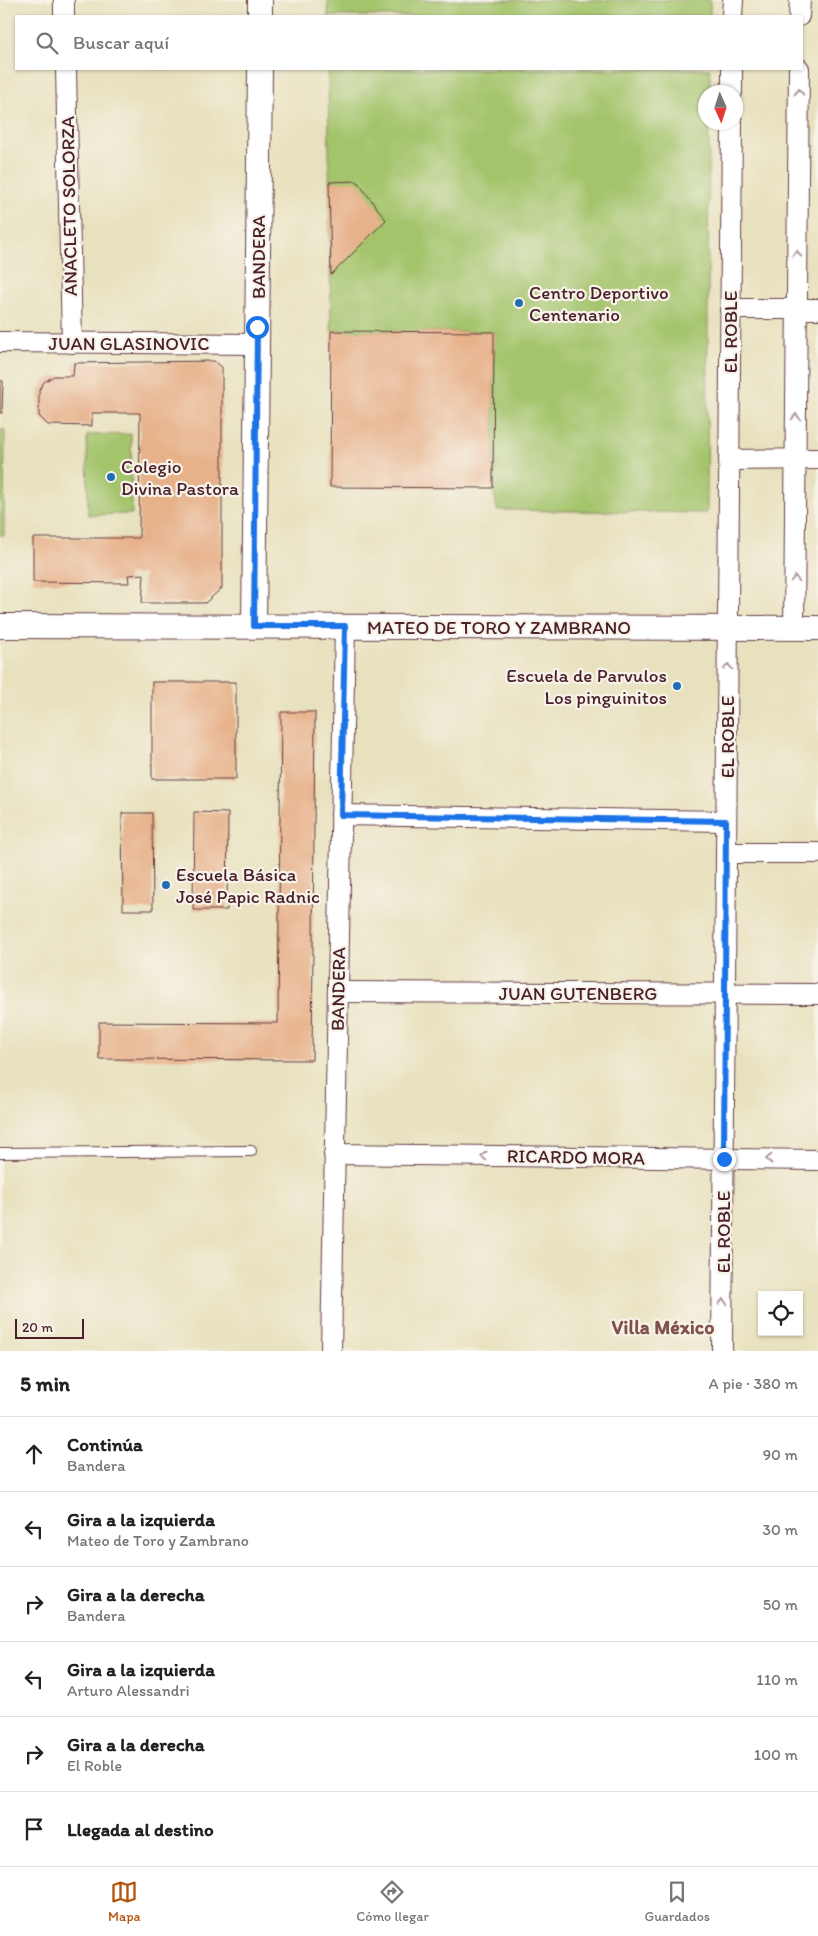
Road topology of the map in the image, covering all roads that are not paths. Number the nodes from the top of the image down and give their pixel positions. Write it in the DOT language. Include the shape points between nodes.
graph roads {
  1 [pos="64,0"];
  2 [pos="260,0"];
  3 [pos="732,0"];
  4 [pos="800,0"];
  5 [pos="64,15"];
  6 [pos="260,15"];
  7 [pos="732,15"];
  8 [pos="799,15"];
  9 [pos="66,70"];
  10 [pos="260,70"];
  11 [pos="732,70"];
  12 [pos="799,70"];
  13 [pos="732,85"];
  14 [pos="732,130"];
  15 [pos="730,309"];
  16 [pos="797,309"];
  17 [pos="818,309"];
  18 [pos="0,342"];
  19 [pos="72,343"];
  20 [pos="258,344"];
  21 [pos="796,459"];
  22 [pos="818,459"];
  23 [pos="729,460"];
  24 [pos="0,626"];
  25 [pos="254,626"];
  26 [pos="345,626"];
  27 [pos="728,627"];
  28 [pos="794,628"];
  29 [pos="818,628"];
  30 [pos="341,815"];
  31 [pos="726,821"];
  32 [pos="726,853"];
  33 [pos="818,854"];
  34 [pos="338,992"];
  35 [pos="725,993"];
  36 [pos="818,994"];
  37 [pos="251,1151"];
  38 [pos="0,1153"];
  39 [pos="334,1154"];
  40 [pos="724,1159"];
  41 [pos="818,1160"];
  42 [pos="330,1351"];
  43 [pos="722,1351"];
  1 -- 5 [label="street"];
  2 -- 6 [label="street"];
  3 -- 7 [label="street"];
  4 -- 8 [label="street"];
  9 -- 19 [label="street, ANACLETO SOLORZA"];
  10 -- 20 [label="street, BANDERA"];
  11 -- 13 [label="street"];
  16 -- 12 [label="street, one-way"];
  14 -- 15 [label="street, EL ROBLE"];
  15 -- 16 [label="street"];
  15 -- 23 [label="street, EL ROBLE"];
  16 -- 17 [label="street"];
  21 -- 16 [label="street, one-way"];
  18 -- 19 [label="street, JUAN GLASINOVIC"];
  19 -- 20 [label="street, JUAN GLASINOVIC"];
  20 -- 25 [label="street, BANDERA"];
  21 -- 22 [label="street"];
  21 -- 23 [label="street"];
  28 -- 21 [label="street, one-way"];
  23 -- 27 [label="street, EL ROBLE"];
  24 -- 25 [label="street, MATEO DE TORO Y ZAMBRANO"];
  25 -- 26 [label="street, MATEO DE TORO Y ZAMBRANO"];
  26 -- 27 [label="street, MATEO DE TORO Y ZAMBRANO"];
  26 -- 30 [label="street, BANDERA"];
  27 -- 28 [label="street, MATEO DE TORO Y ZAMBRANO"];
  31 -- 27 [label="street, EL ROBLE, one-way"];
  28 -- 29 [label="street, MATEO DE TORO Y ZAMBRANO"];
  30 -- 31 [label="street"];
  30 -- 34 [label="street, BANDERA"];
  31 -- 32 [label="street, EL ROBLE"];
  32 -- 33 [label="street"];
  32 -- 35 [label="street, EL ROBLE"];
  34 -- 35 [label="street, JUAN GUTENBERG"];
  34 -- 39 [label="street, BANDERA"];
  35 -- 36 [label="street, JUAN GUTENBERG"];
  35 -- 40 [label="street, EL ROBLE"];
  37 -- 38 [label="lane"];
  40 -- 39 [label="street, RICARDO MORA, one-way"];
  39 -- 42 [label="street, BANDERA"];
  41 -- 40 [label="street, RICARDO MORA, one-way"];
  43 -- 40 [label="street, EL ROBLE, one-way"];
}
